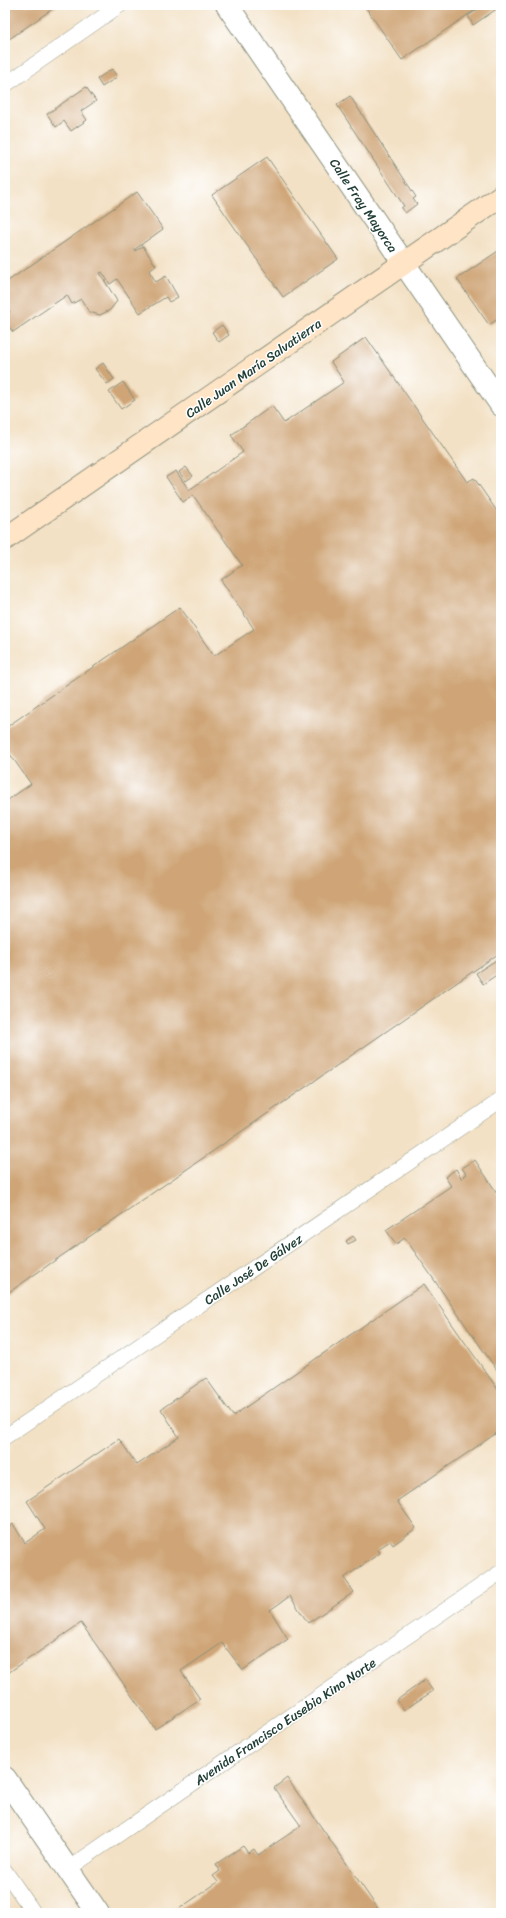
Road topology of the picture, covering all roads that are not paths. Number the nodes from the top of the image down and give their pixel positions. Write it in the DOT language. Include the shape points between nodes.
graph roads {
  1 [pos="120,5"];
  2 [pos="227,5"];
  3 [pos="5,85"];
  4 [pos="501,196"];
  5 [pos="404,264"];
  6 [pos="501,405"];
  7 [pos="5,539"];
  8 [pos="501,1100"];
  9 [pos="5,1437"];
  10 [pos="501,1572"];
  11 [pos="5,1778"];
  12 [pos="68,1869"];
  13 [pos="5,1871"];
  14 [pos="34,1913"];
  15 [pos="98,1913"];
  1 -- 3 [label="lane"];
  2 -- 5 [label="street, Calle Fray Mayorca"];
  4 -- 5 [label="street, Calle Juan María Salvatierra"];
  5 -- 6 [label="street, Calle Fray Mayorca"];
  5 -- 7 [label="street, Calle Juan María Salvatierra"];
  8 -- 9 [label="lane, Calle José De Gálvez"];
  10 -- 12 [label="lane, Avenida Francisco Eusebio Kino Norte"];
  11 -- 12 [label="street"];
  12 -- 15 [label="street"];
  13 -- 14 [label="lane"];
}
